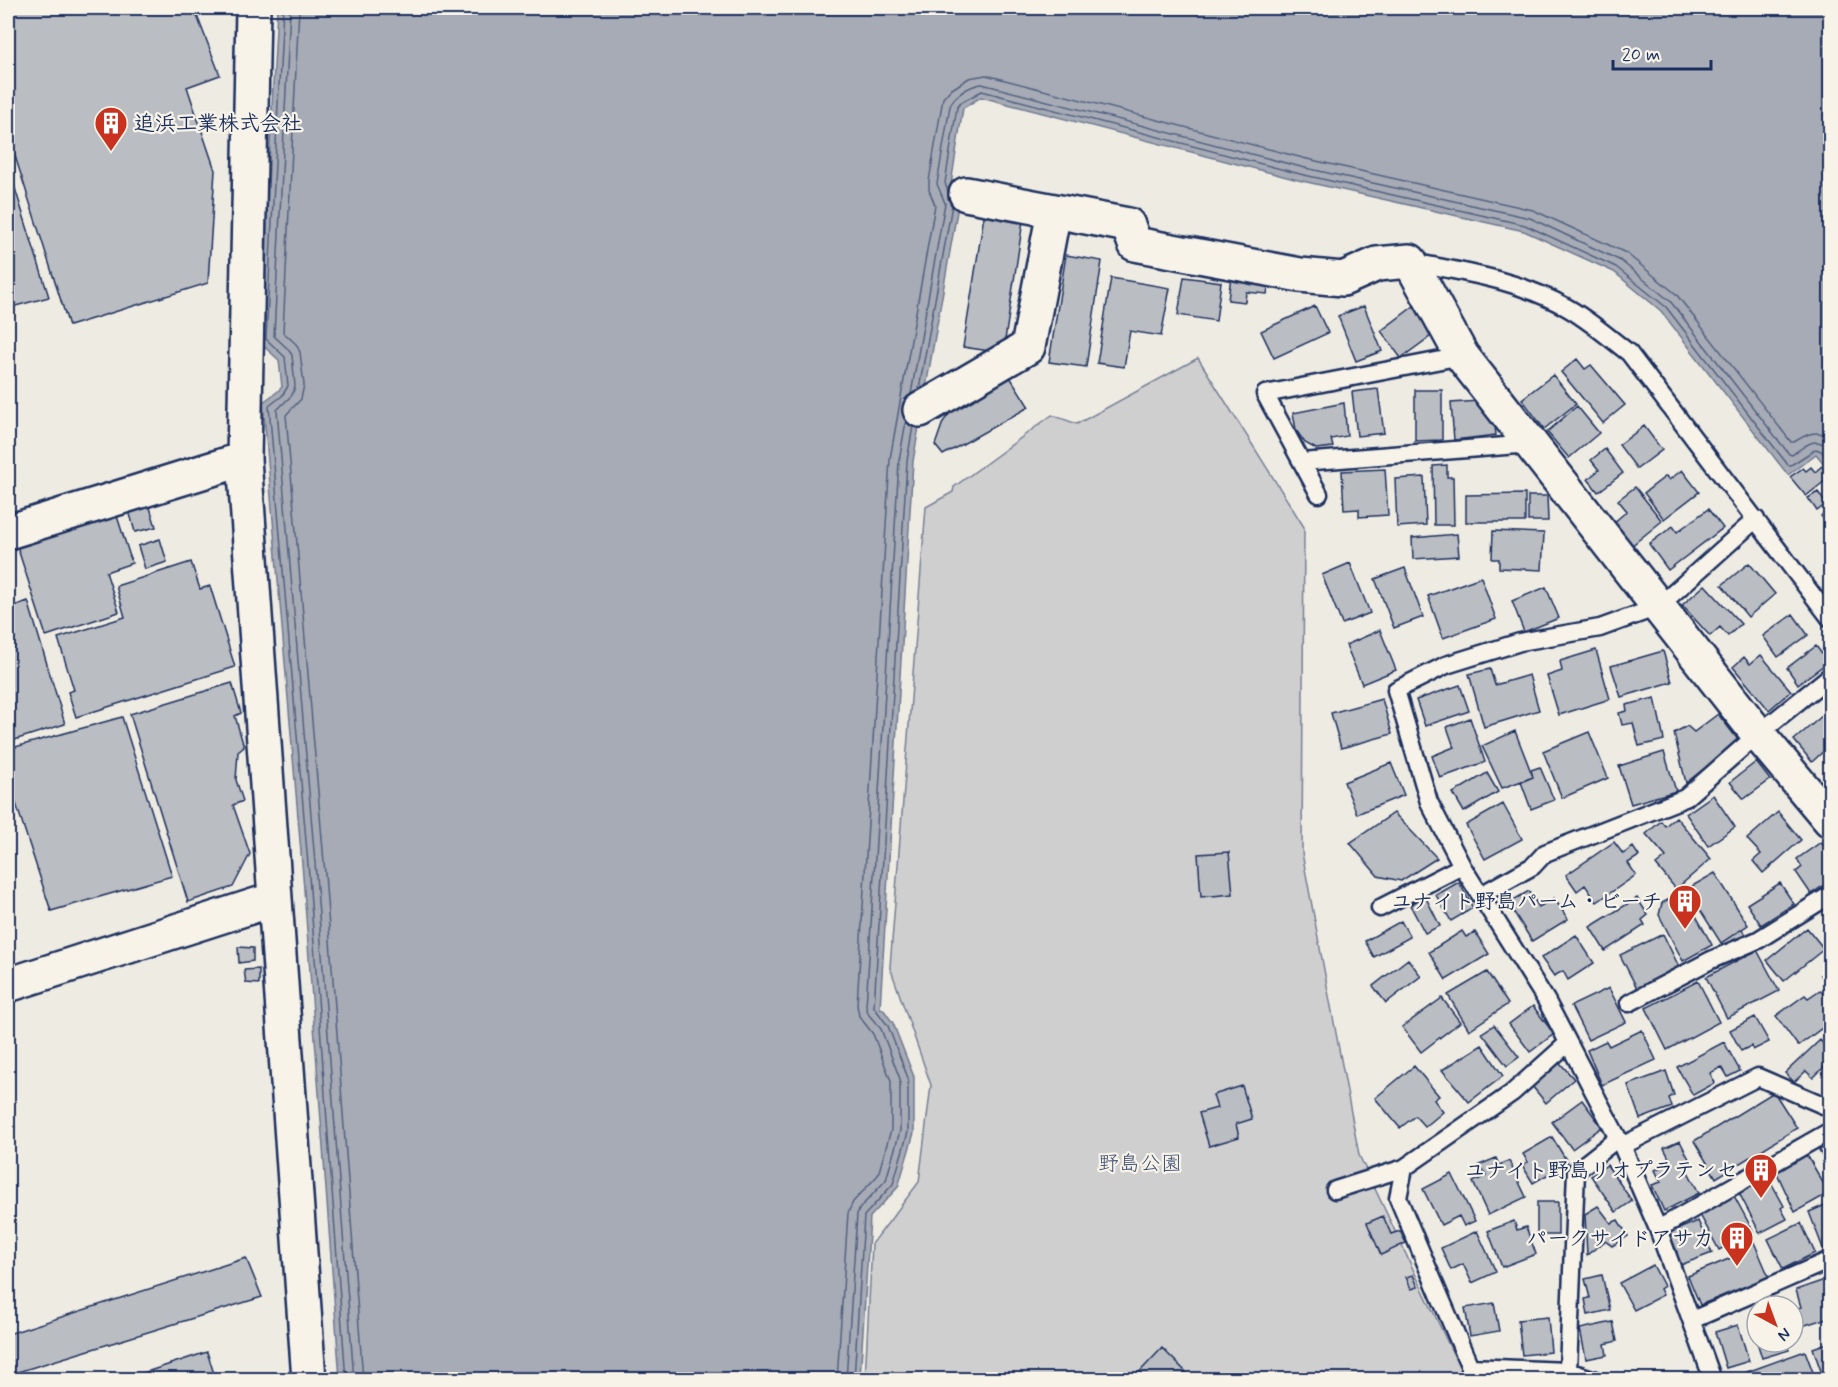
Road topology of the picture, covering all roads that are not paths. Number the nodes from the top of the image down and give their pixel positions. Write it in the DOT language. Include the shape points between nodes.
graph roads {
  1 [pos="253,8"];
  2 [pos="966,194"];
  3 [pos="1054,211"];
  4 [pos="1410,261"];
  5 [pos="1462,356"];
  6 [pos="920,410"];
  7 [pos="1531,444"];
  8 [pos="244,459"];
  9 [pos="1302,462"];
  10 [pos="1319,494"];
  11 [pos="1756,519"];
  12 [pos="8,532"];
  13 [pos="1658,607"];
  14 [pos="1830,618"];
  15 [pos="1830,675"];
  16 [pos="1758,734"];
  17 [pos="1830,820"];
  18 [pos="1462,866"];
  19 [pos="1480,895"];
  20 [pos="1830,896"];
  21 [pos="275,899"];
  22 [pos="1380,908"];
  23 [pos="8,985"];
  24 [pos="1629,1003"];
  25 [pos="1568,1043"];
  26 [pos="1830,1108"];
  27 [pos="1830,1131"];
  28 [pos="1620,1142"];
  29 [pos="1404,1168"];
  30 [pos="1335,1190"];
  31 [pos="1658,1229"];
  32 [pos="1830,1260"];
  33 [pos="1692,1320"];
  34 [pos="1546,1375"];
  35 [pos="1570,1375"];
  36 [pos="309,1380"];
  37 [pos="1595,1380"];
  38 [pos="1713,1380"];
  1 -- 8 [label="street"];
  2 -- 3 [label="street"];
  3 -- 4 [label="street" via="1128,225 1135,244 1300,275 1343,279 1377,264"];
  3 -- 6 [label="street" via="1028,347"];
  4 -- 5 [label="street"];
  4 -- 11 [label="lane" via="1503,281 1566,307 1596,327 1629,353"];
  5 -- 7 [label="street"];
  5 -- 9 [label="lane" via="1265,394"];
  7 -- 9 [label="lane"];
  7 -- 13 [label="street"];
  8 -- 12 [label="street"];
  8 -- 21 [label="street"];
  9 -- 10 [label="lane"];
  11 -- 13 [label="lane"];
  11 -- 14 [label="lane"];
  13 -- 16 [label="street"];
  13 -- 18 [label="lane" via="1600,628 1520,642 1446,665 1396,690 1429,802"];
  15 -- 16 [label="lane"];
  16 -- 17 [label="street"];
  16 -- 19 [label="lane" via="1685,798 1545,853 1533,866"];
  18 -- 19 [label="lane"];
  18 -- 22 [label="lane"];
  19 -- 25 [label="lane" via="1546,1000"];
  20 -- 24 [label="lane" via="1758,940"];
  21 -- 23 [label="street"];
  21 -- 36 [label="street"];
  25 -- 28 [label="lane"];
  25 -- 29 [label="lane" via="1512,1093"];
  26 -- 28 [label="lane" via="1758,1077"];
  27 -- 31 [label="lane"];
  28 -- 31 [label="lane"];
  28 -- 35 [label="lane" via="1576,1172"];
  29 -- 30 [label="lane"];
  29 -- 34 [label="lane" via="1398,1198 1470,1367"];
  31 -- 33 [label="lane"];
  32 -- 33 [label="lane"];
  33 -- 38 [label="lane"];
  34 -- 35 [label="lane"];
  35 -- 37 [label="lane"];
}
